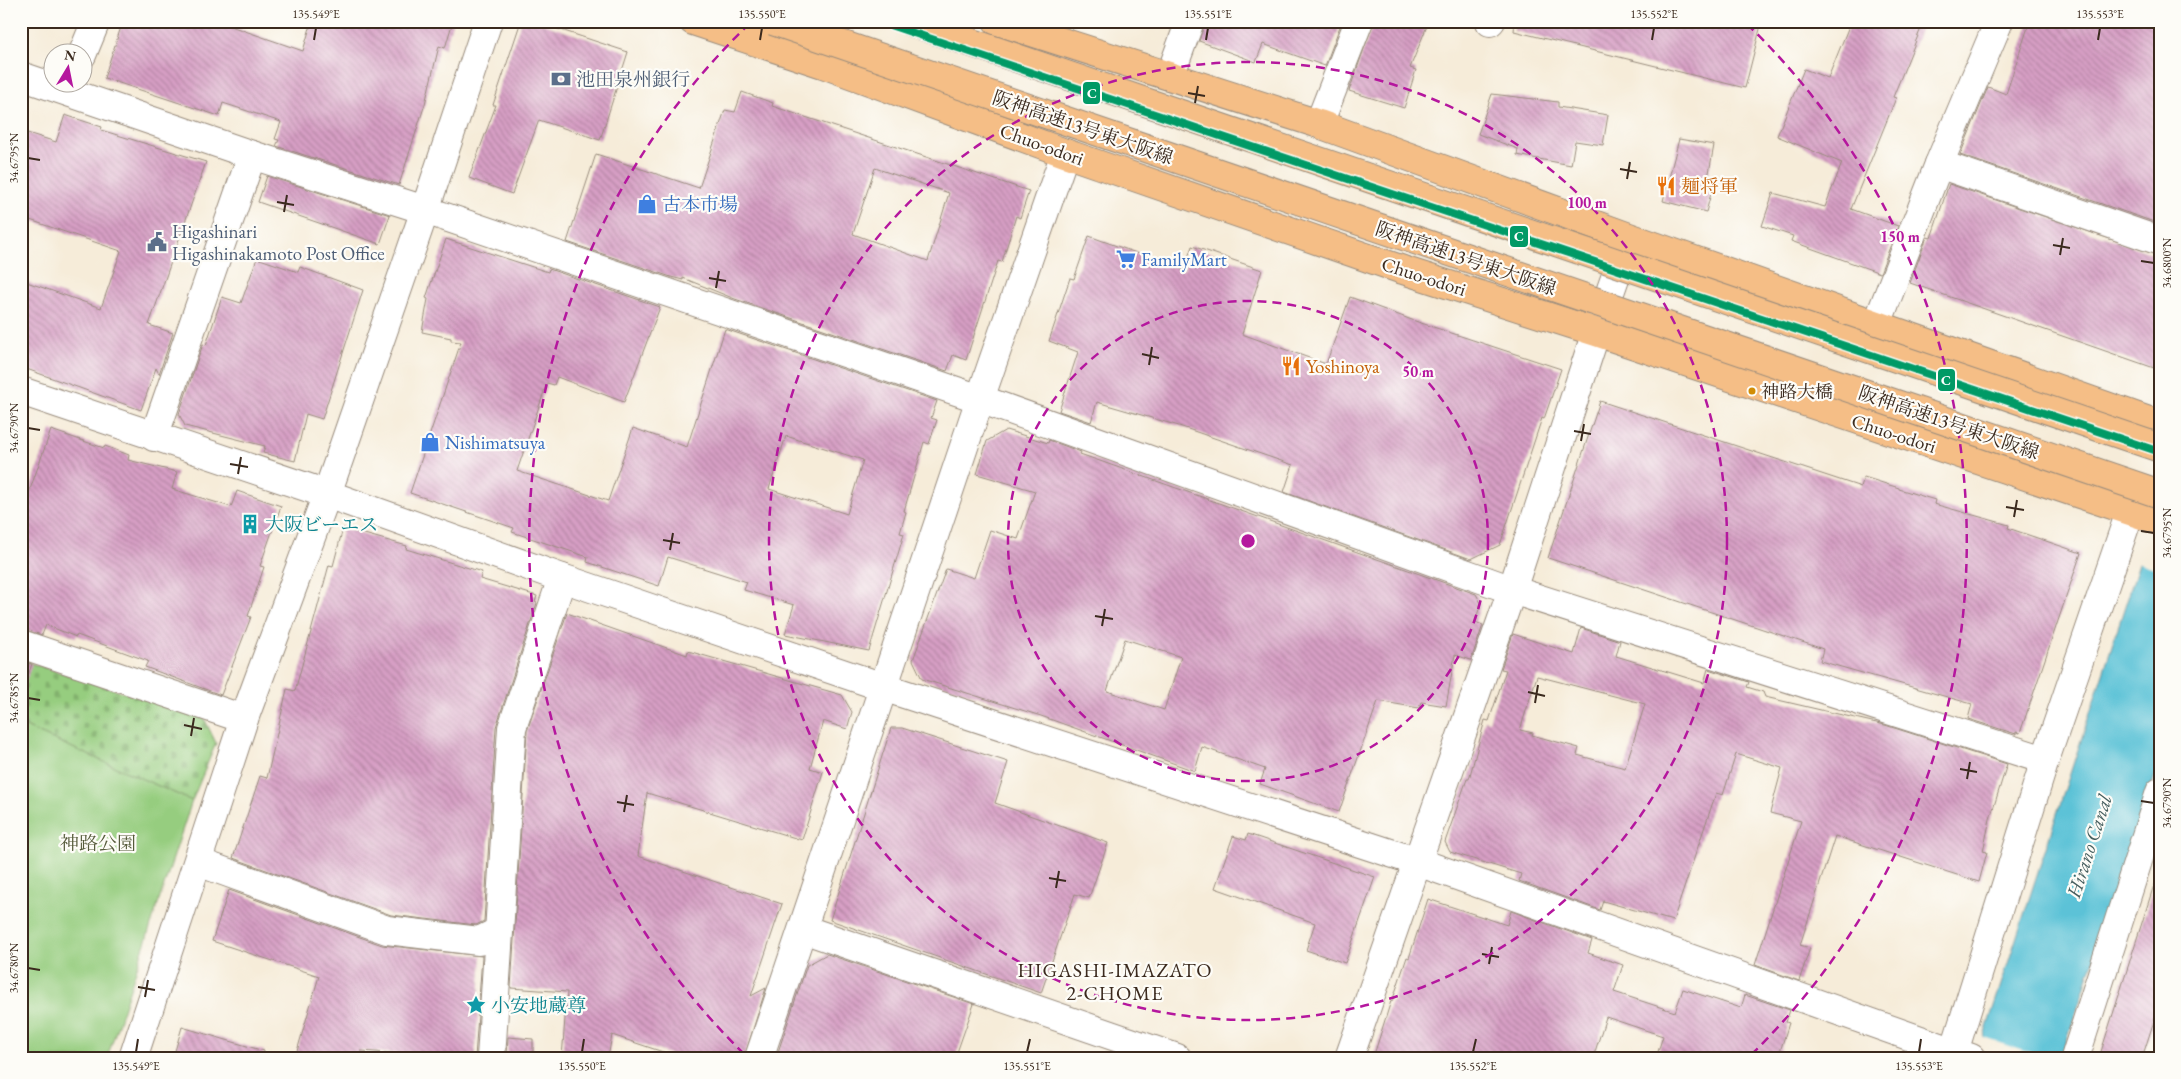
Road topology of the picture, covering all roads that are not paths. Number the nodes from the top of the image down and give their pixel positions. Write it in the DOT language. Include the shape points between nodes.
graph roads {
  1 [pos="96,21"];
  2 [pos="488,21"];
  3 [pos="693,21"];
  4 [pos="773,21"];
  5 [pos="838,21"];
  6 [pos="908,21"];
  7 [pos="1190,21"];
  8 [pos="1360,21"];
  9 [pos="1999,21"];
  10 [pos="1005,22"];
  11 [pos="87,42"];
  12 [pos="823,64"];
  13 [pos="21,76"];
  14 [pos="1170,76"];
  15 [pos="42,81"];
  16 [pos="83,92"];
  17 [pos="1319,124"];
  18 [pos="1066,153"];
  19 [pos="252,156"];
  20 [pos="1938,164"];
  21 [pos="425,210"];
  22 [pos="1630,237"];
  23 [pos="2160,241"];
  24 [pos="1877,324"];
  25 [pos="1596,332"];
  26 [pos="21,391"];
  27 [pos="980,399"];
  28 [pos="2160,425"];
  29 [pos="154,437"];
  30 [pos="2160,448"];
  31 [pos="327,494"];
  32 [pos="2150,511"];
  33 [pos="562,578"];
  34 [pos="1512,590"];
  35 [pos="21,644"];
  36 [pos="883,687"];
  37 [pos="244,719"];
  38 [pos="2045,760"];
  39 [pos="2160,794"];
  40 [pos="198,862"];
  41 [pos="1418,862"];
  42 [pos="804,928"];
  43 [pos="499,931"];
  44 [pos="1962,1056"];
  45 [pos="133,1058"];
  46 [pos="491,1058"];
  47 [pos="759,1058"];
  48 [pos="1177,1058"];
  49 [pos="1349,1058"];
  50 [pos="2075,1058"];
  1 -- 11 [label="street"];
  2 -- 21 [label="street"];
  3 -- 12 [label="main road, Chuo-odori"];
  4 -- 32 [label="main road, 阪神高速13号東大阪線, bridge"];
  5 -- 12 [label="street"];
  6 -- 30 [label="main road, bridge"];
  7 -- 14 [label="street"];
  8 -- 17 [label="street"];
  9 -- 20 [label="street"];
  10 -- 14 [label="main road"];
  12 -- 18 [label="main road, Chuo-odori"];
  13 -- 15 [label="street"];
  14 -- 17 [label="main road"];
  16 -- 19 [label="street"];
  17 -- 22 [label="main road"];
  18 -- 25 [label="main road, Chuo-odori" via="1403,270"];
  18 -- 27 [label="street"];
  19 -- 21 [label="street"];
  19 -- 29 [label="street"];
  20 -- 23 [label="street"];
  20 -- 24 [label="street"];
  21 -- 27 [label="street"];
  21 -- 31 [label="street"];
  22 -- 24 [label="main road"];
  22 -- 25 [label="street"];
  24 -- 28 [label="main road"];
  25 -- 32 [label="main road, Chuo-odori"];
  25 -- 34 [label="street"];
  26 -- 29 [label="street"];
  27 -- 34 [label="street"];
  27 -- 36 [label="street"];
  29 -- 31 [label="street"];
  31 -- 33 [label="street"];
  31 -- 37 [label="street"];
  32 -- 38 [label="street"];
  33 -- 36 [label="street"];
  33 -- 43 [label="street" via="512,728"];
  34 -- 38 [label="street"];
  34 -- 41 [label="street"];
  35 -- 37 [label="street"];
  36 -- 41 [label="street"];
  36 -- 42 [label="street"];
  37 -- 40 [label="street"];
  38 -- 44 [label="street"];
  39 -- 50 [label="street"];
  40 -- 43 [label="street" via="387,930 480,940"];
  40 -- 45 [label="street"];
  41 -- 44 [label="street"];
  41 -- 49 [label="street"];
  42 -- 47 [label="street"];
  42 -- 48 [label="street"];
  43 -- 46 [label="street"];
}
